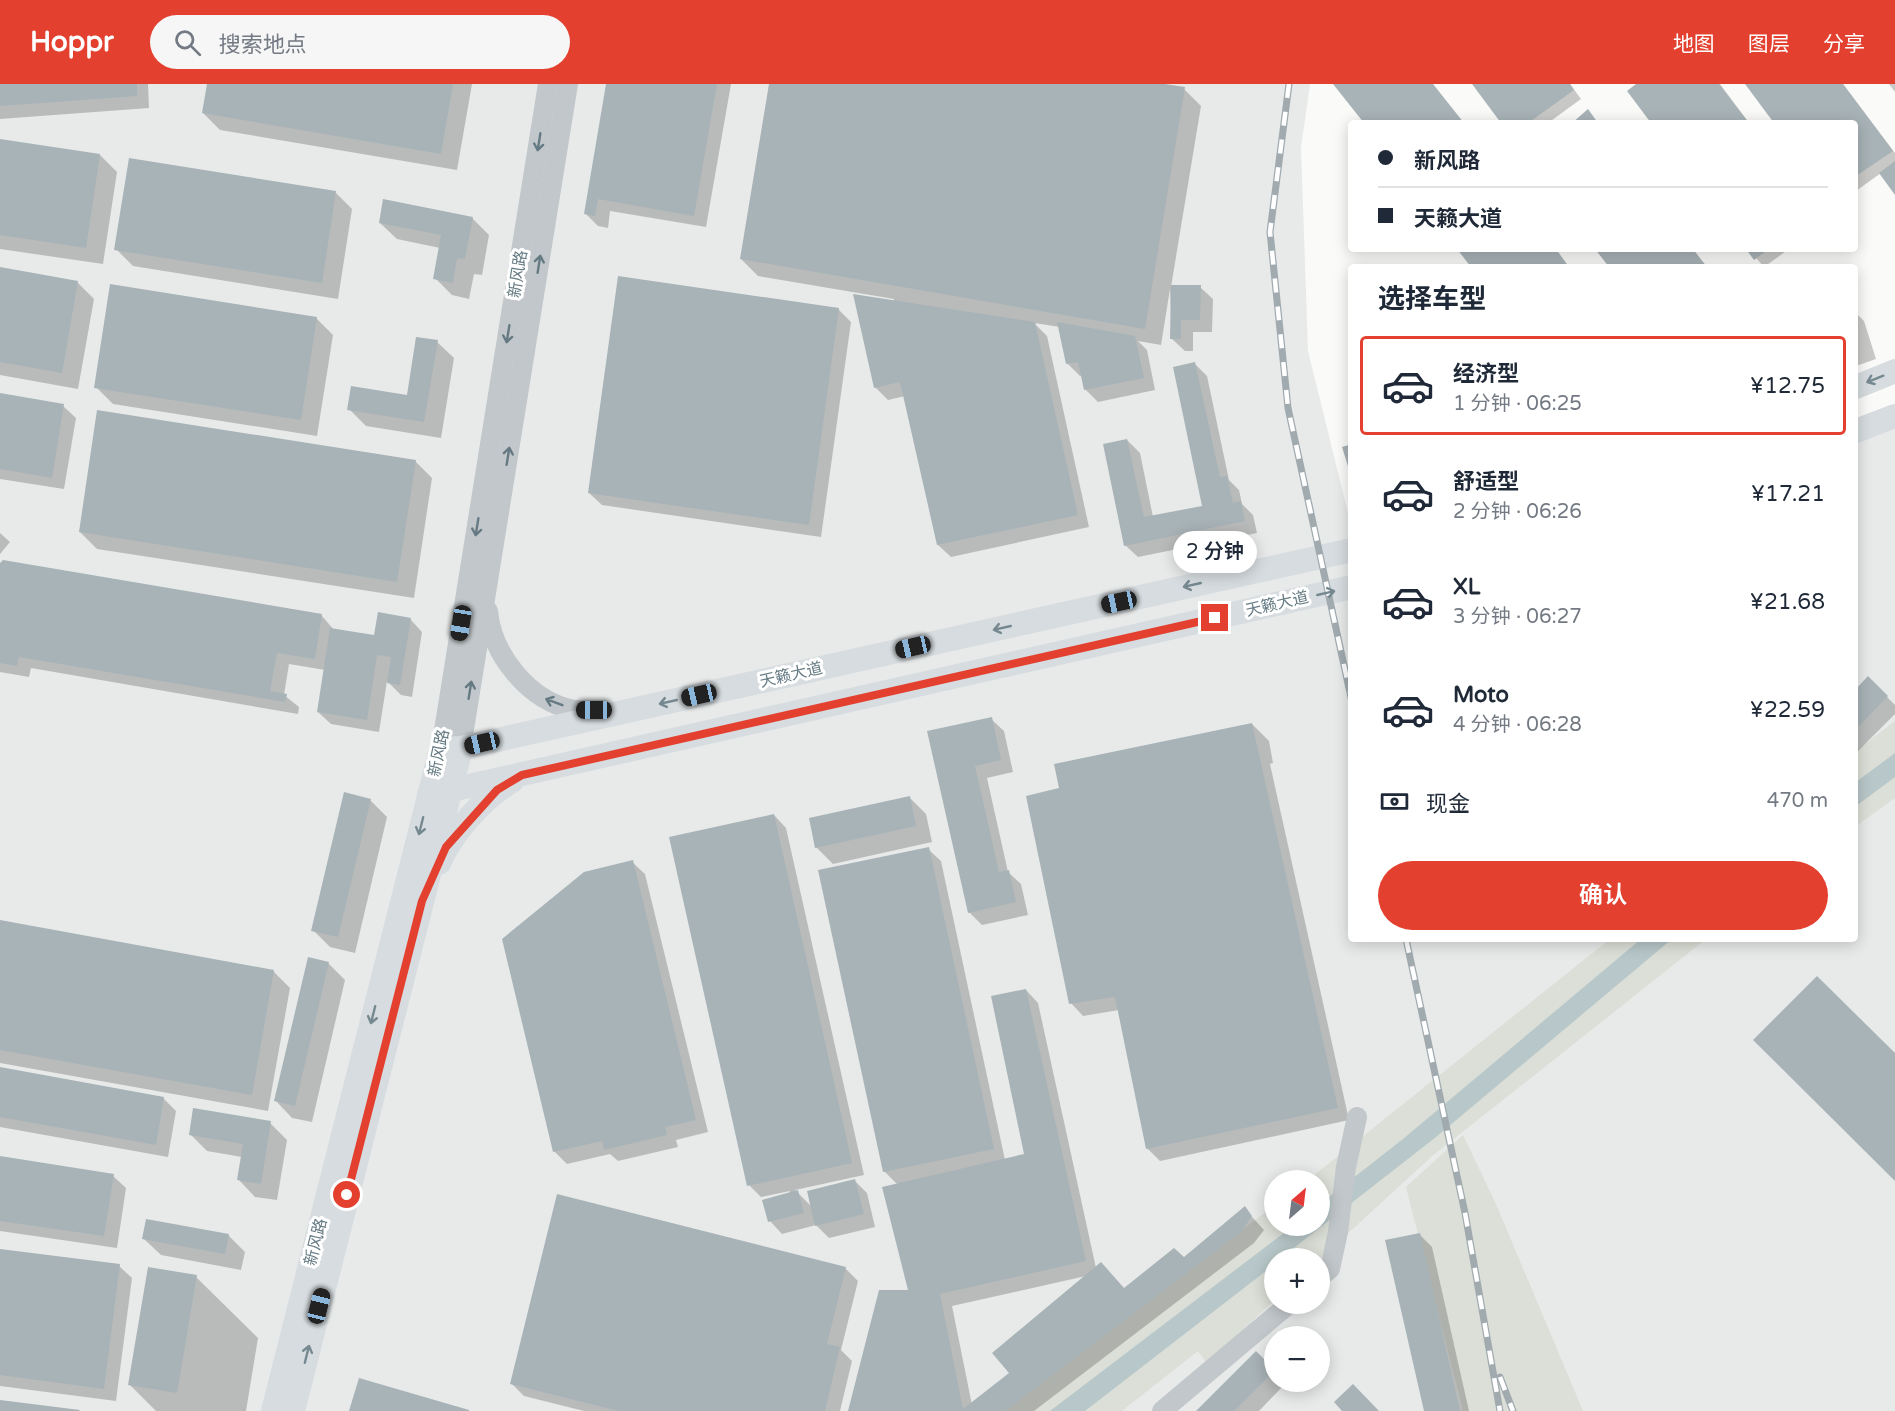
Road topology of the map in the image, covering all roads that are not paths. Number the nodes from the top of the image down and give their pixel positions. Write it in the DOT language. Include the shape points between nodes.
graph roads {
  1 [pos="548,84"];
  2 [pos="568,84"];
  3 [pos="1895,371"];
  4 [pos="1858,386"];
  5 [pos="1895,416"];
  6 [pos="1858,430"];
  7 [pos="1348,551"];
  8 [pos="1348,588"];
  9 [pos="487,589"];
  10 [pos="632,710"];
  11 [pos="451,749"];
  12 [pos="522,775"];
  13 [pos="439,793"];
  14 [pos="422,901"];
  15 [pos="1357,1117"];
  16 [pos="1330,1269"];
  17 [pos="1277,1314"];
  18 [pos="273,1411"];
  19 [pos="293,1411"];
  20 [pos="1162,1411"];
  1 -- 11 [label="street, 新风路, one-way"];
  9 -- 2 [label="street, 新风路, one-way"];
  3 -- 4 [label="main road, one-way"];
  5 -- 6 [label="main road"];
  7 -- 10 [label="main road, 天籁大道, one-way"];
  12 -- 8 [label="main road, 天籁大道, one-way"];
  10 -- 9 [label="street, one-way" via="574,710 538,696 511,669 490,632"];
  11 -- 9 [label="street, 新风路, one-way"];
  10 -- 11 [label="main road, 天籁大道"];
  11 -- 13 [label="main road, 新风路"];
  12 -- 13 [label="main road, 天籁大道"];
  12 -- 14 [label="main road" via="497,790 446,847"];
  13 -- 14 [label="main road, 新风路"];
  13 -- 18 [label="main road, 新风路, one-way"];
  19 -- 14 [label="main road, 新风路, one-way"];
  15 -- 16 [label="street"];
  17 -- 20 [label="street"];
}
